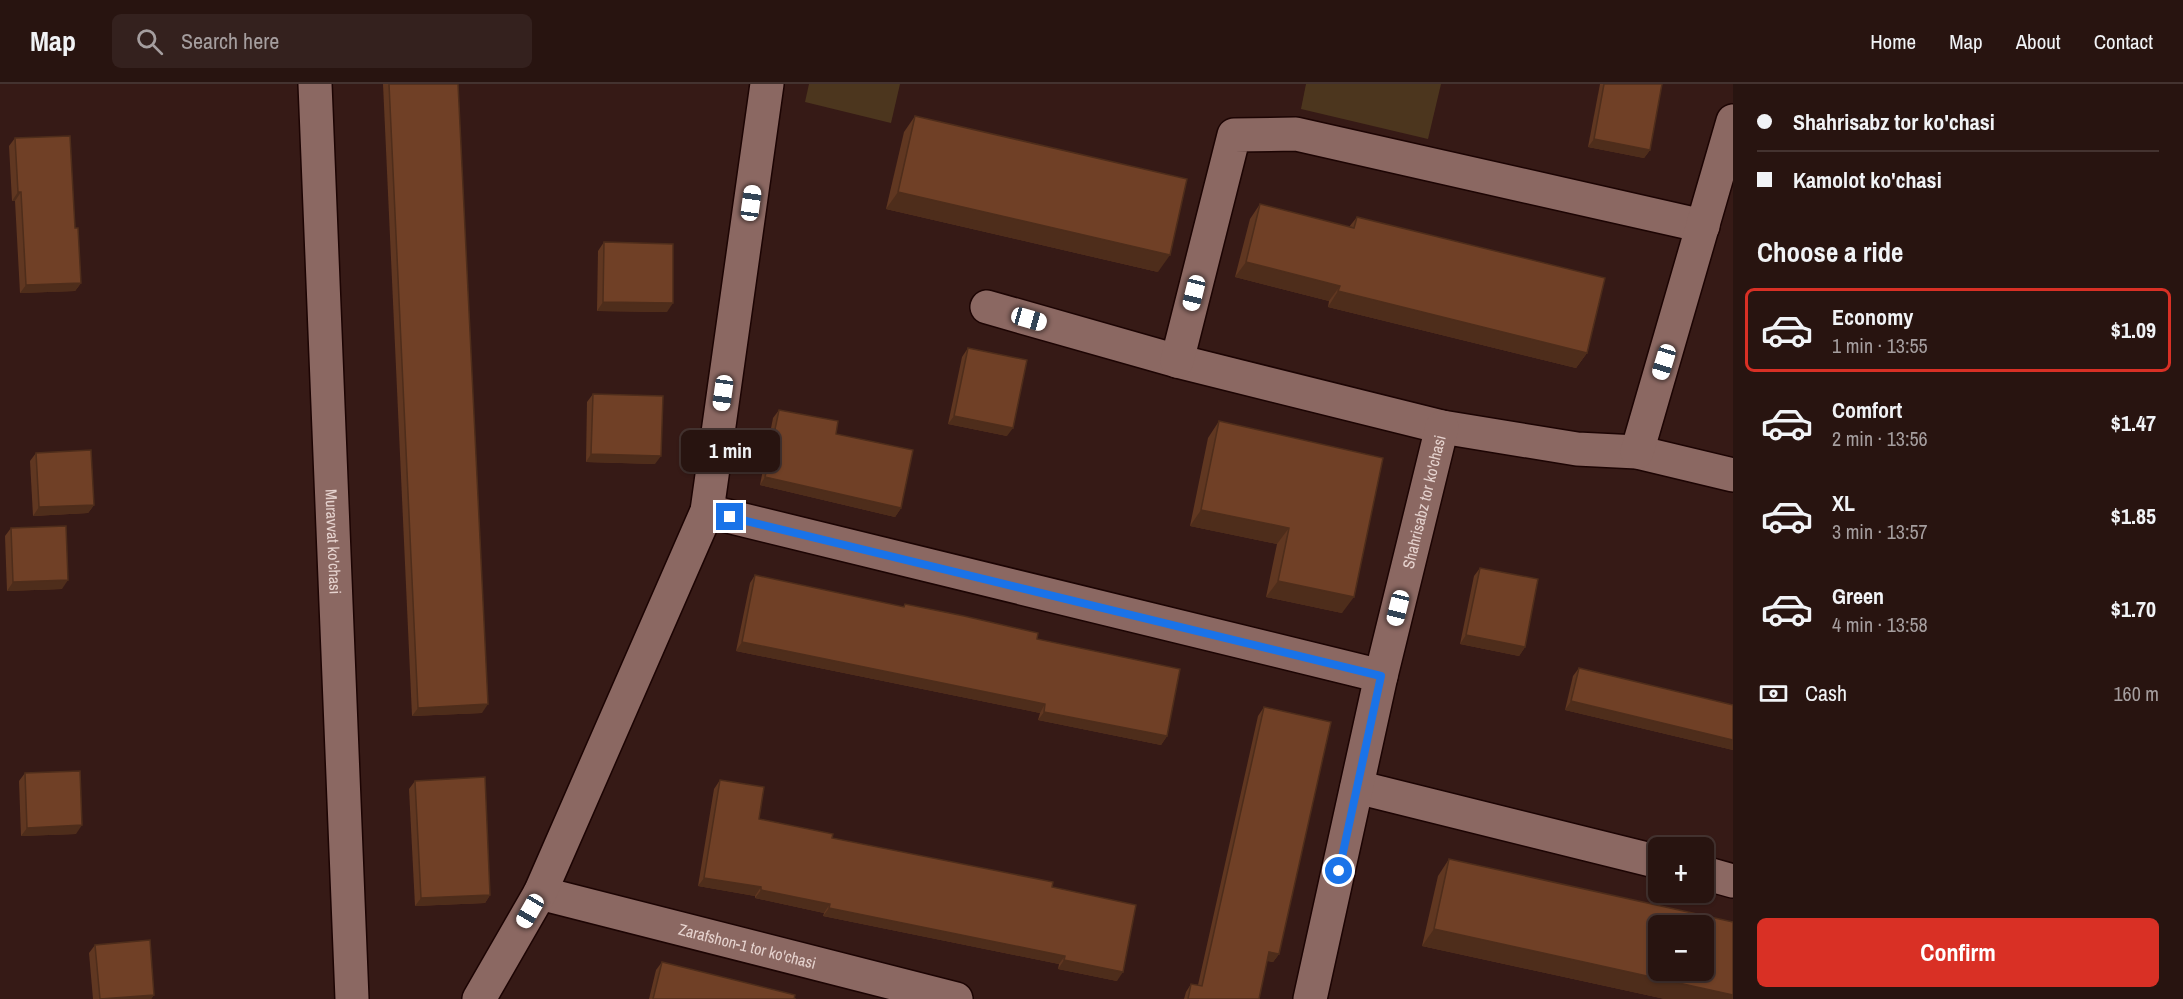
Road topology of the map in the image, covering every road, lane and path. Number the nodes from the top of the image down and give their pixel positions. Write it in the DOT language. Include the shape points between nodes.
graph roads {
  1 [pos="315,84"];
  2 [pos="768,84"];
  3 [pos="1733,121"];
  4 [pos="1703,226"];
  5 [pos="987,307"];
  6 [pos="1177,361"];
  7 [pos="1442,427"];
  8 [pos="1637,452"];
  9 [pos="1733,475"];
  10 [pos="706,512"];
  11 [pos="1381,676"];
  12 [pos="1357,787"];
  13 [pos="1648,859"];
  14 [pos="1714,876"];
  15 [pos="1733,881"];
  16 [pos="540,893"];
  17 [pos="352,999"];
  18 [pos="479,999"];
  19 [pos="956,999"];
  20 [pos="1312,999"];
  1 -- 17 [label="street, Muravvat ko'chasi"];
  2 -- 10 [label="street"];
  3 -- 4 [label="street"];
  4 -- 6 [label="street" via="1296,134 1234,135"];
  4 -- 8 [label="street"];
  5 -- 6 [label="street"];
  6 -- 7 [label="street"];
  7 -- 8 [label="street" via="1577,449"];
  7 -- 11 [label="street, Shahrisabz tor ko'chasi"];
  8 -- 9 [label="street"];
  10 -- 11 [label="street"];
  10 -- 16 [label="street"];
  11 -- 12 [label="street, Shahrisabz tor ko'chasi"];
  12 -- 13 [label="street"];
  12 -- 20 [label="street, Shahrisabz tor ko'chasi"];
  14 -- 15 [label="street"];
  16 -- 18 [label="street"];
  16 -- 19 [label="street, Zarafshon-1 tor ko'chasi"];
}
